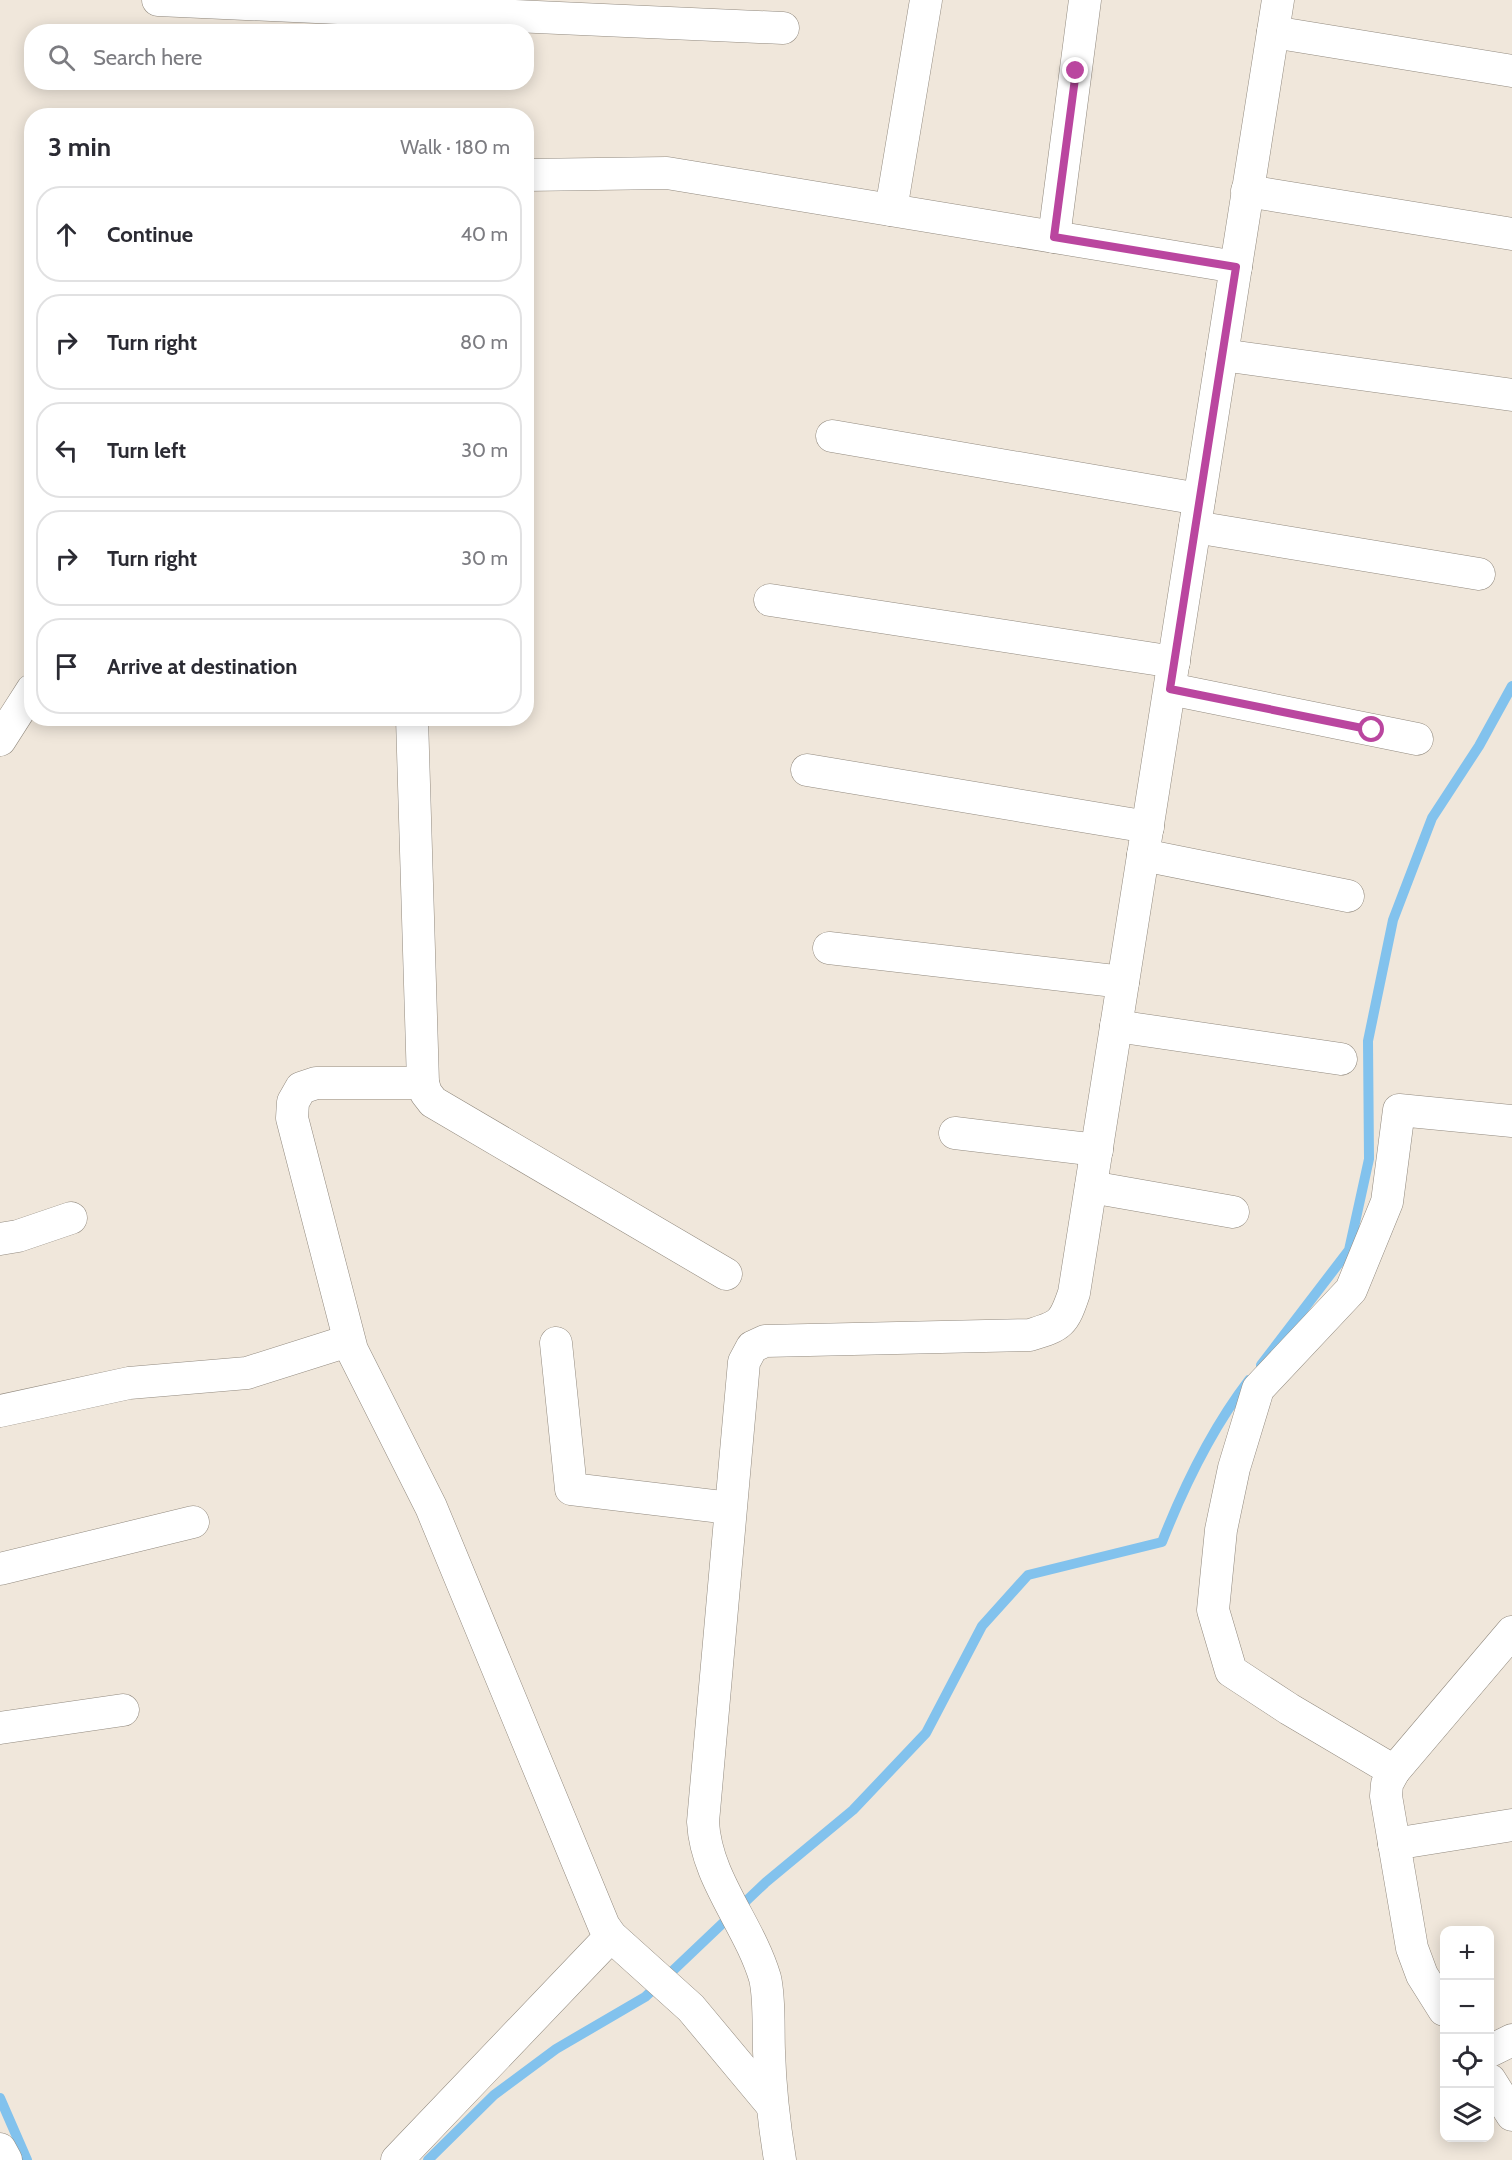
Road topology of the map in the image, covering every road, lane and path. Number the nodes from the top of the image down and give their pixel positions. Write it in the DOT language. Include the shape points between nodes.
graph roads {
  1 [pos="158,0"];
  2 [pos="926,0"];
  3 [pos="1085,0"];
  4 [pos="1278,0"];
  5 [pos="324,4"];
  6 [pos="783,28"];
  7 [pos="1273,32"];
  8 [pos="1512,71"];
  9 [pos="534,175"];
  10 [pos="1247,191"];
  11 [pos="891,210"];
  12 [pos="1512,234"];
  13 [pos="1054,237"];
  14 [pos="1236,267"];
  15 [pos="1222,355"];
  16 [pos="1512,395"];
  17 [pos="832,436"];
  18 [pos="1197,513"];
  19 [pos="1479,574"];
  20 [pos="770,600"];
  21 [pos="1172,676"];
  22 [pos="24,702"];
  23 [pos="412,726"];
  24 [pos="1417,739"];
  25 [pos="0,740"];
  26 [pos="807,770"];
  27 [pos="1145,841"];
  28 [pos="1348,896"];
  29 [pos="829,948"];
  30 [pos="1123,982"];
  31 [pos="1116,1026"];
  32 [pos="1341,1059"];
  33 [pos="423,1083"];
  34 [pos="1512,1121"];
  35 [pos="955,1133"];
  36 [pos="1097,1150"];
  37 [pos="1091,1187"];
  38 [pos="1233,1212"];
  39 [pos="71,1218"];
  40 [pos="0,1239"];
  41 [pos="726,1274"];
  42 [pos="348,1341"];
  43 [pos="556,1343"];
  44 [pos="0,1411"];
  45 [pos="730,1508"];
  46 [pos="193,1522"];
  47 [pos="0,1569"];
  48 [pos="1512,1632"];
  49 [pos="123,1710"];
  50 [pos="0,1728"];
  51 [pos="1394,1772"];
  52 [pos="1512,1825"];
  53 [pos="1394,1844"];
  54 [pos="611,1936"];
  55 [pos="1440,2004"];
  56 [pos="1512,2040"];
  57 [pos="1494,2049"];
  58 [pos="1494,2086"];
  59 [pos="771,2104"];
  60 [pos="1512,2115"];
  61 [pos="0,2149"];
  62 [pos="6,2160"];
  63 [pos="397,2160"];
  64 [pos="780,2160"];
  1 -- 5 [label="street"];
  2 -- 11 [label="street"];
  3 -- 13 [label="street"];
  4 -- 7 [label="street"];
  5 -- 6 [label="street"];
  7 -- 8 [label="street"];
  7 -- 10 [label="street"];
  9 -- 11 [label="street" via="667,173"];
  10 -- 12 [label="street"];
  10 -- 14 [label="street"];
  11 -- 13 [label="street"];
  13 -- 14 [label="street"];
  14 -- 15 [label="street"];
  15 -- 16 [label="street"];
  15 -- 18 [label="street"];
  17 -- 18 [label="street"];
  18 -- 19 [label="street"];
  18 -- 21 [label="street"];
  20 -- 21 [label="street"];
  21 -- 24 [label="street"];
  21 -- 27 [label="street"];
  22 -- 25 [label="street"];
  23 -- 33 [label="street"];
  26 -- 27 [label="street"];
  27 -- 28 [label="street"];
  27 -- 30 [label="street"];
  29 -- 30 [label="street"];
  30 -- 31 [label="street"];
  31 -- 32 [label="street"];
  31 -- 36 [label="street"];
  33 -- 41 [label="street" via="434,1102"];
  33 -- 42 [label="street" via="316,1083 301,1088 293,1102 292,1119"];
  34 -- 51 [label="street" via="1399,1110 1387,1202 1351,1290 1258,1389 1234,1468 1221,1530 1213,1610 1231,1671"];
  35 -- 36 [label="street"];
  36 -- 37 [label="street"];
  37 -- 38 [label="street"];
  37 -- 45 [label="street" via="1074,1293 1066,1316 1052,1329 1030,1335 765,1341 752,1347 744,1362"];
  39 -- 40 [label="street"];
  42 -- 44 [label="street" via="247,1373 129,1383"];
  42 -- 54 [label="street" via="431,1507"];
  43 -- 45 [label="street" via="571,1489"];
  45 -- 59 [label="street" via="703,1822 711,1862 765,1980"];
  46 -- 47 [label="street"];
  48 -- 51 [label="street"];
  49 -- 50 [label="street"];
  51 -- 53 [label="street" via="1386,1796"];
  52 -- 53 [label="street"];
  53 -- 55 [label="street" via="1416,1962"];
  54 -- 59 [label="street" via="691,2008"];
  54 -- 63 [label="street"];
  56 -- 57 [label="street"];
  58 -- 60 [label="street"];
  59 -- 64 [label="street"];
  61 -- 62 [label="street"];
}
